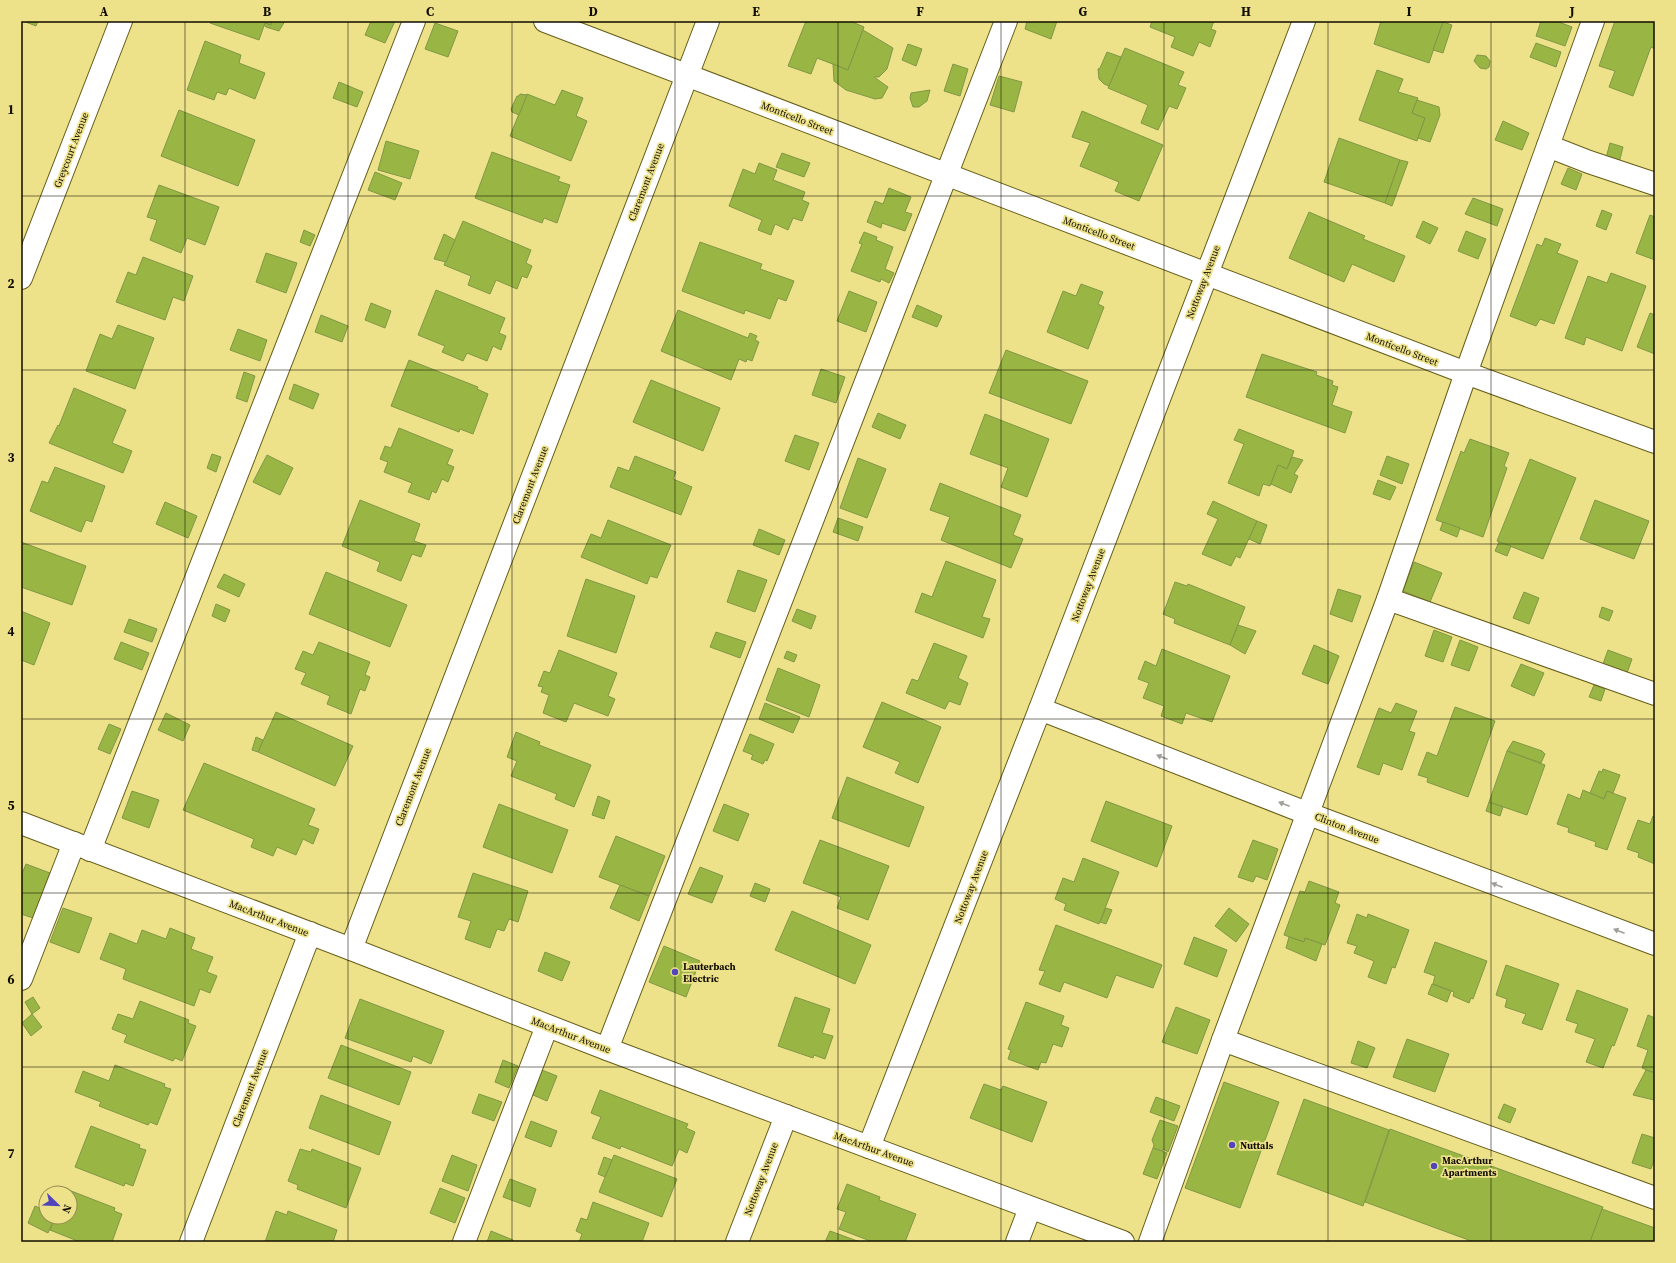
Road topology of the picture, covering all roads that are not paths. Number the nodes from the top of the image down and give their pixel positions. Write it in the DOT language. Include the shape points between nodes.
graph roads {
  1 [pos="121,21"];
  2 [pos="414,21"];
  3 [pos="545,21"];
  4 [pos="708,21"];
  5 [pos="1006,21"];
  6 [pos="1304,21"];
  7 [pos="1593,21"];
  8 [pos="687,76"];
  9 [pos="1548,146"];
  10 [pos="947,175"];
  11 [pos="1655,184"];
  12 [pos="1206,273"];
  13 [pos="21,278"];
  14 [pos="1466,373"];
  15 [pos="1655,442"];
  16 [pos="1388,600"];
  17 [pos="1655,694"];
  18 [pos="1040,710"];
  19 [pos="1309,814"];
  20 [pos="21,823"];
  21 [pos="82,846"];
  22 [pos="310,933"];
  23 [pos="1655,944"];
  24 [pos="351,949"];
  25 [pos="21,979"];
  26 [pos="547,1026"];
  27 [pos="1223,1040"];
  28 [pos="607,1049"];
  29 [pos="786,1116"];
  30 [pos="869,1147"];
  31 [pos="1655,1198"];
  32 [pos="1030,1208"];
  33 [pos="191,1242"];
  34 [pos="464,1242"];
  35 [pos="737,1242"];
  36 [pos="1018,1242"];
  37 [pos="1123,1242"];
  38 [pos="1150,1242"];
  1 -- 13 [label="street, Greycourt Avenue"];
  2 -- 21 [label="street"];
  3 -- 8 [label="street, Monticello Street"];
  4 -- 8 [label="street, Claremont Avenue"];
  5 -- 10 [label="street"];
  6 -- 12 [label="street, Nottoway Avenue"];
  7 -- 9 [label="street"];
  8 -- 10 [label="street, Monticello Street"];
  8 -- 24 [label="street, Claremont Avenue"];
  9 -- 11 [label="street"];
  9 -- 14 [label="street"];
  10 -- 12 [label="street, Monticello Street"];
  10 -- 28 [label="street"];
  12 -- 14 [label="street, Monticello Street"];
  12 -- 18 [label="street, Nottoway Avenue"];
  14 -- 15 [label="street, Monticello Street"];
  14 -- 16 [label="street"];
  16 -- 17 [label="street"];
  16 -- 19 [label="street"];
  19 -- 18 [label="street, Clinton Avenue, one-way"];
  18 -- 30 [label="street, Nottoway Avenue"];
  23 -- 19 [label="street, Clinton Avenue, one-way"];
  19 -- 27 [label="street"];
  20 -- 21 [label="street, MacArthur Avenue"];
  21 -- 22 [label="street, MacArthur Avenue"];
  21 -- 25 [label="street"];
  22 -- 24 [label="street, MacArthur Avenue"];
  22 -- 33 [label="street, Claremont Avenue"];
  24 -- 26 [label="street, MacArthur Avenue"];
  26 -- 28 [label="street, MacArthur Avenue"];
  26 -- 34 [label="street"];
  27 -- 31 [label="street"];
  27 -- 38 [label="street"];
  28 -- 29 [label="street, MacArthur Avenue"];
  29 -- 30 [label="street, MacArthur Avenue"];
  29 -- 35 [label="street, Nottoway Avenue"];
  30 -- 32 [label="street, MacArthur Avenue"];
  32 -- 36 [label="street"];
  32 -- 37 [label="street, MacArthur Avenue"];
}
